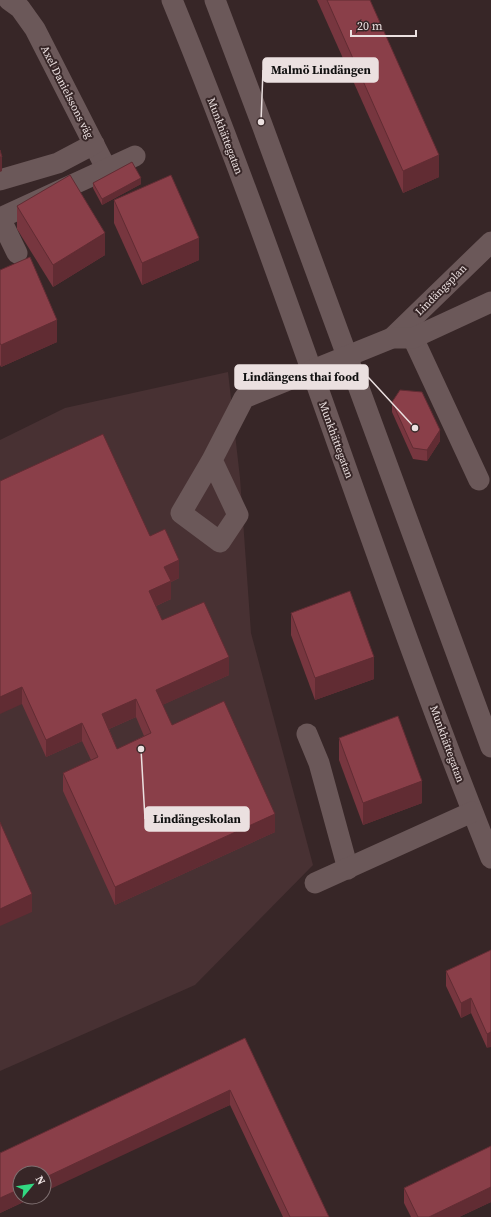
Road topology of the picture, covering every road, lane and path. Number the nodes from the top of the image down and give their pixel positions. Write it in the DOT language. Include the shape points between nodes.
graph roads {
  1 [pos="8,0"];
  2 [pos="172,0"];
  3 [pos="214,0"];
  4 [pos="94,144"];
  5 [pos="135,156"];
  6 [pos="107,170"];
  7 [pos="0,180"];
  8 [pos="491,242"];
  9 [pos="17,253"];
  10 [pos="491,302"];
  11 [pos="403,338"];
  12 [pos="347,356"];
  13 [pos="311,371"];
  14 [pos="212,460"];
  15 [pos="478,480"];
  16 [pos="307,734"];
  17 [pos="491,747"];
  18 [pos="472,812"];
  19 [pos="491,858"];
  20 [pos="348,869"];
  21 [pos="315,883"];
  1 -- 4 [label="street, Axel Danielssons väg" via="20,8 35,29"];
  2 -- 13 [label="street, Munkhättegatan" via="253,206"];
  3 -- 12 [label="street"];
  4 -- 6 [label="street"];
  4 -- 7 [label="street, Axel Danielssons väg" via="58,163"];
  5 -- 6 [label="street"];
  6 -- 9 [label="street" via="0,218"];
  8 -- 11 [label="street, Lindängsplan"];
  10 -- 11 [label="street, Lindängsplan"];
  11 -- 12 [label="street, Lindängsplan"];
  11 -- 15 [label="street"];
  12 -- 13 [label="street, Lindängsplan"];
  12 -- 17 [label="street"];
  13 -- 14 [label="street, Lindängsplan" via="244,398"];
  13 -- 18 [label="street, Munkhättegatan"];
  16 -- 20 [label="street" via="319,763"];
  18 -- 19 [label="street, Munkhättegatan"];
  18 -- 20 [label="street"];
  20 -- 21 [label="street"];
}
